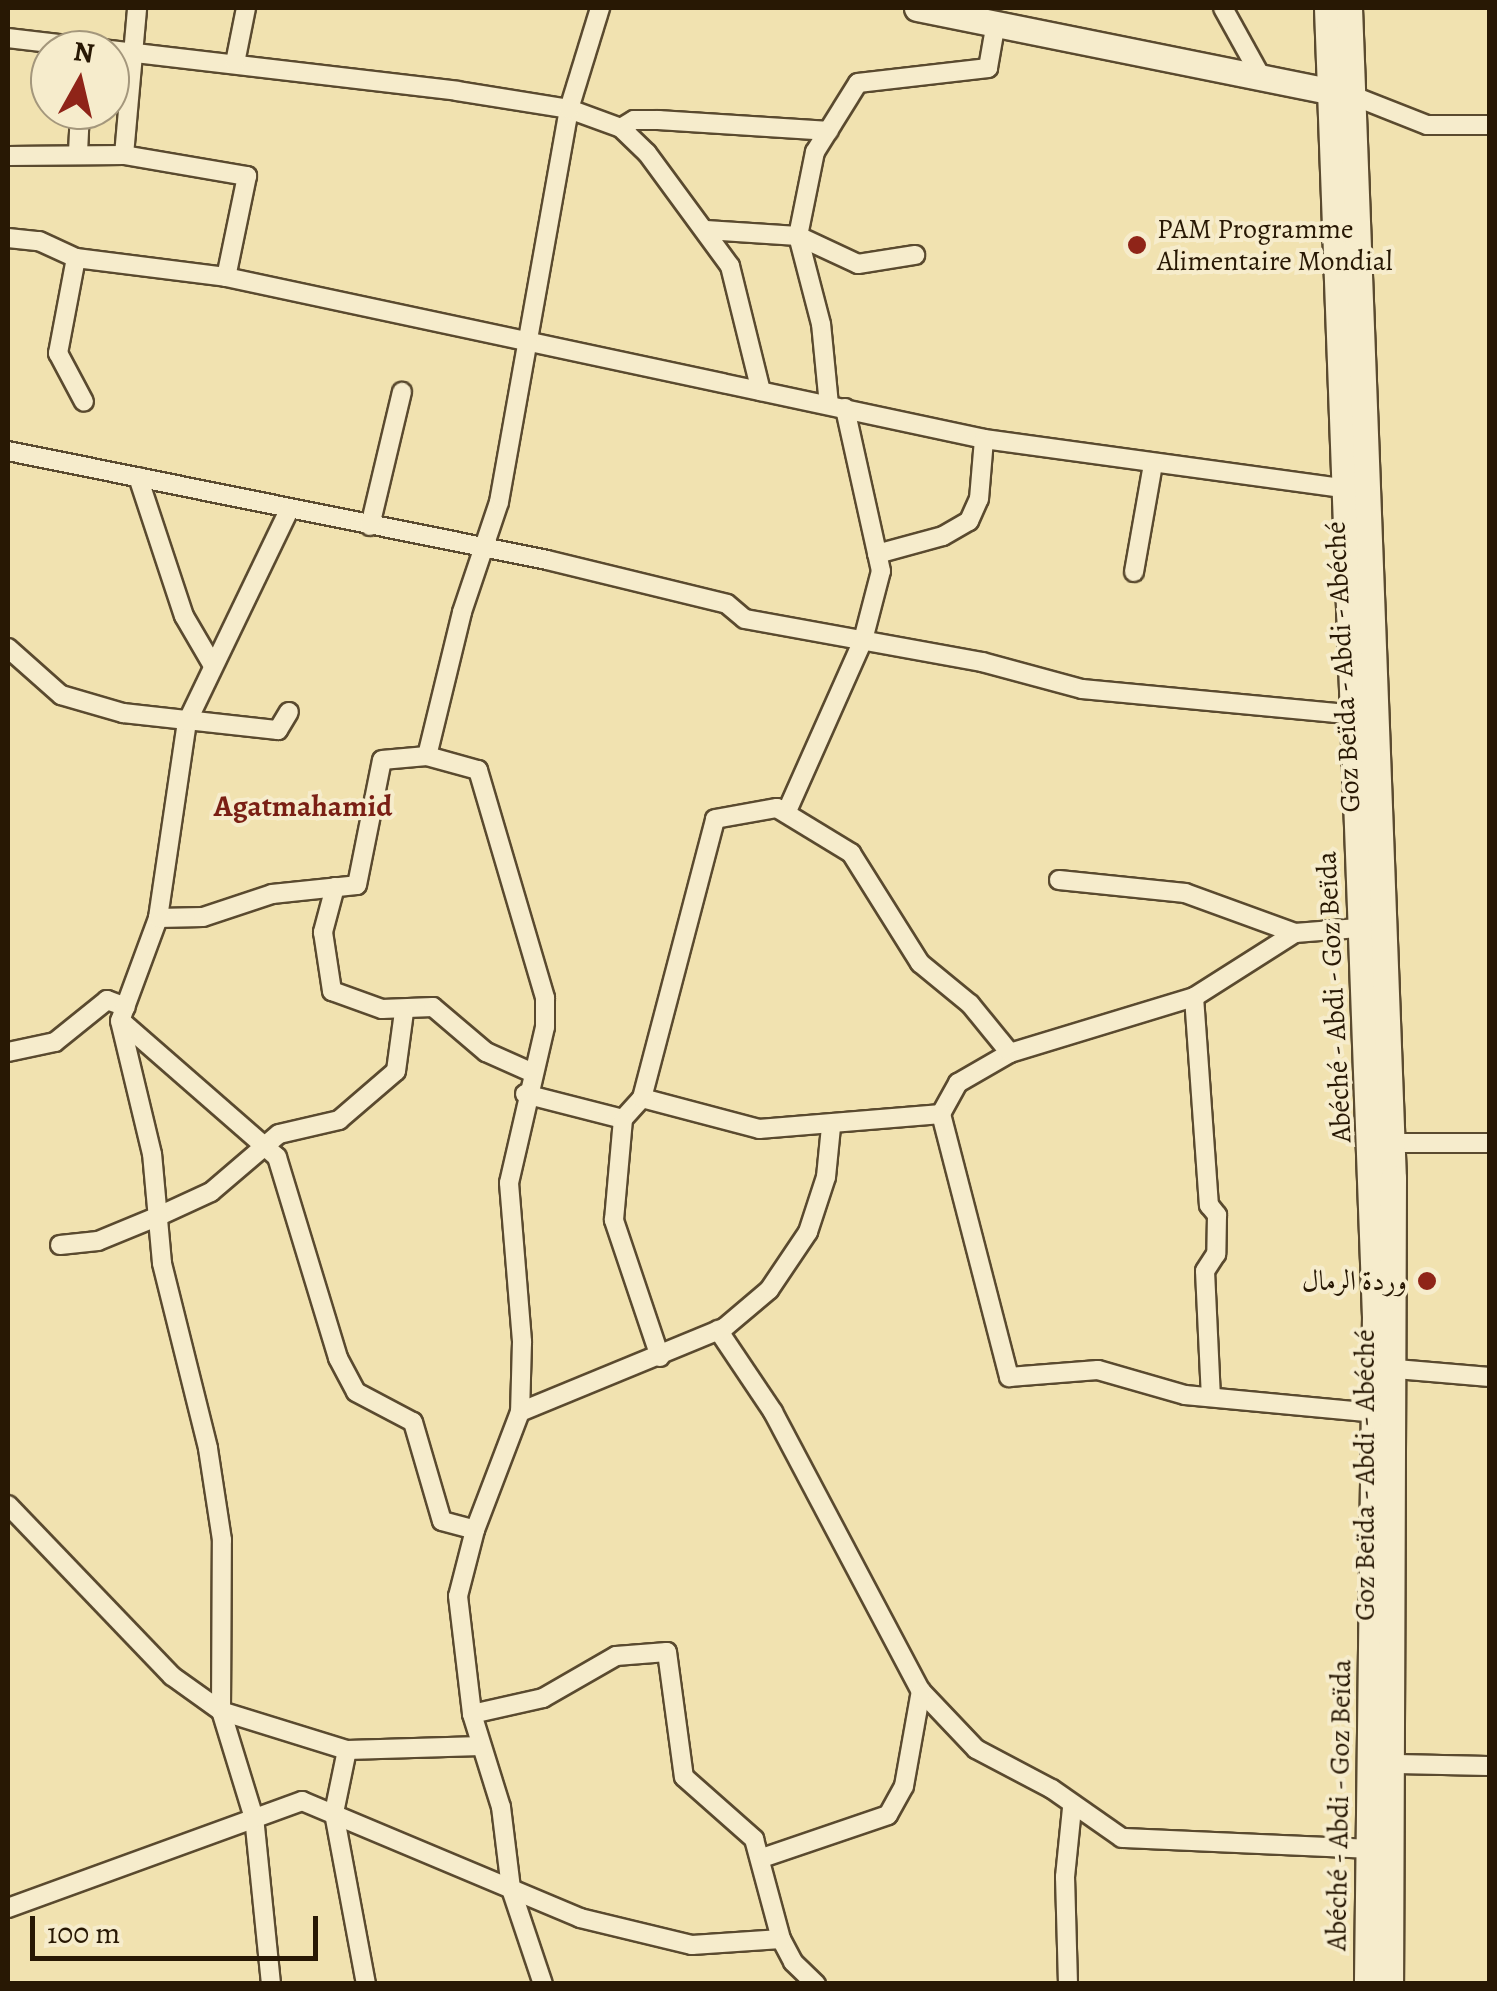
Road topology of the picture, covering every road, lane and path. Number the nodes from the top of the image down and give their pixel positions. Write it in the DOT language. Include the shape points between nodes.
graph roads {
  1 [pos="137,8"];
  2 [pos="246,8"];
  3 [pos="600,8"];
  4 [pos="917,8"];
  5 [pos="1223,8"];
  6 [pos="1327,8"];
  7 [pos="1349,8"];
  8 [pos="996,22"];
  9 [pos="131,52"];
  10 [pos="236,63"];
  11 [pos="1258,73"];
  12 [pos="1340,94"];
  13 [pos="569,108"];
  14 [pos="1490,126"];
  15 [pos="620,128"];
  16 [pos="79,130"];
  17 [pos="829,131"];
  18 [pos="78,153"];
  19 [pos="124,155"];
  20 [pos="8,156"];
  21 [pos="706,230"];
  22 [pos="798,236"];
  23 [pos="8,238"];
  24 [pos="915,255"];
  25 [pos="76,258"];
  26 [pos="226,277"];
  27 [pos="525,342"];
  28 [pos="762,391"];
  29 [pos="402,392"];
  30 [pos="84,402"];
  31 [pos="837,407"];
  32 [pos="984,439"];
  33 [pos="8,450"];
  34 [pos="1153,464"];
  35 [pos="138,478"];
  36 [pos="1343,488"];
  37 [pos="290,508"];
  38 [pos="370,526"];
  39 [pos="480,551"];
  40 [pos="877,554"];
  41 [pos="1134,572"];
  42 [pos="863,640"];
  43 [pos="8,648"];
  44 [pos="212,664"];
  45 [pos="289,712"];
  46 [pos="1355,715"];
  47 [pos="188,722"];
  48 [pos="428,756"];
  49 [pos="788,812"];
  50 [pos="1059,880"];
  51 [pos="335,887"];
  52 [pos="158,918"];
  53 [pos="1358,928"];
  54 [pos="1295,932"];
  55 [pos="1194,997"];
  56 [pos="404,1012"];
  57 [pos="123,1014"];
  58 [pos="8,1052"];
  59 [pos="1010,1053"];
  60 [pos="533,1073"];
  61 [pos="525,1094"];
  62 [pos="642,1098"];
  63 [pos="942,1114"];
  64 [pos="623,1119"];
  65 [pos="831,1127"];
  66 [pos="1490,1142"];
  67 [pos="1381,1143"];
  68 [pos="265,1144"];
  69 [pos="161,1215"];
  70 [pos="60,1245"];
  71 [pos="718,1330"];
  72 [pos="660,1357"];
  73 [pos="1396,1369"];
  74 [pos="1490,1377"];
  75 [pos="1211,1397"];
  76 [pos="520,1412"];
  77 [pos="1374,1412"];
  78 [pos="8,1505"];
  79 [pos="475,1530"];
  80 [pos="921,1691"];
  81 [pos="221,1711"];
  82 [pos="472,1714"];
  83 [pos="481,1746"];
  84 [pos="347,1750"];
  85 [pos="1394,1764"];
  86 [pos="1490,1766"];
  87 [pos="1072,1808"];
  88 [pos="334,1813"];
  89 [pos="254,1818"];
  90 [pos="1368,1849"];
  91 [pos="762,1858"];
  92 [pos="510,1888"];
  93 [pos="8,1908"];
  94 [pos="781,1939"];
  95 [pos="271,1984"];
  96 [pos="366,1984"];
  97 [pos="543,1984"];
  98 [pos="816,1984"];
  99 [pos="1068,1984"];
  100 [pos="1367,1984"];
  101 [pos="1390,1984"];
  1 -- 9 [label="street"];
  2 -- 10 [label="street"];
  3 -- 13 [label="street"];
  4 -- 8 [label="main road"];
  5 -- 11 [label="street"];
  6 -- 12 [label="main road, Abéché - Abdi - Goz Beïda"];
  7 -- 12 [label="main road, Goz Beïda - Abdi - Abéché"];
  8 -- 11 [label="main road"];
  8 -- 17 [label="street" via="988,68 858,83"];
  9 -- 10 [label="street"];
  9 -- 19 [label="street"];
  10 -- 13 [label="street"];
  11 -- 12 [label="main road"];
  12 -- 14 [label="street" via="1427,125"];
  12 -- 36 [label="main road, Abéché - Abdi - Goz Beïda"];
  12 -- 67 [label="main road, Goz Beïda - Abdi - Abéché"];
  13 -- 15 [label="street"];
  13 -- 27 [label="street"];
  15 -- 17 [label="street" via="634,120 659,120"];
  15 -- 21 [label="street"];
  16 -- 18 [label="street"];
  17 -- 22 [label="street" via="804,187"];
  18 -- 19 [label="street"];
  18 -- 20 [label="street"];
  19 -- 26 [label="street" via="247,176"];
  21 -- 22 [label="street"];
  21 -- 28 [label="street" via="739,287"];
  22 -- 24 [label="street" via="858,264"];
  22 -- 31 [label="street"];
  23 -- 25 [label="street" via="39,241"];
  25 -- 26 [label="street"];
  25 -- 30 [label="street" via="58,353"];
  26 -- 27 [label="street"];
  27 -- 28 [label="street"];
  27 -- 39 [label="street" via="499,502"];
  28 -- 31 [label="street"];
  29 -- 38 [label="street"];
  31 -- 32 [label="street"];
  31 -- 40 [label="street"];
  32 -- 34 [label="street"];
  32 -- 40 [label="street" via="978,499 968,521 943,536"];
  33 -- 35 [label="street"];
  34 -- 36 [label="street"];
  34 -- 41 [label="street"];
  35 -- 37 [label="street"];
  35 -- 44 [label="street" via="184,616"];
  36 -- 46 [label="main road, Abéché - Abdi - Goz Beïda"];
  37 -- 38 [label="street"];
  37 -- 44 [label="street"];
  38 -- 39 [label="street"];
  39 -- 42 [label="street" via="547,560 727,604 746,619"];
  39 -- 48 [label="street"];
  40 -- 42 [label="street" via="880,571"];
  42 -- 46 [label="street" via="1082,689"];
  42 -- 49 [label="street"];
  43 -- 47 [label="street" via="61,695"];
  44 -- 47 [label="street"];
  45 -- 47 [label="street" via="278,730"];
  46 -- 53 [label="main road, Abéché - Abdi - Goz Beïda"];
  47 -- 52 [label="street"];
  48 -- 51 [label="street" via="382,760 359,882"];
  48 -- 60 [label="street" via="478,770 545,998"];
  49 -- 59 [label="street" via="851,854 920,963 970,1004"];
  49 -- 62 [label="street" via="758,808 715,819"];
  50 -- 54 [label="street" via="1185,893"];
  51 -- 52 [label="street" via="272,894 203,916"];
  51 -- 56 [label="street" via="323,932 332,992"];
  52 -- 57 [label="street"];
  53 -- 54 [label="street"];
  53 -- 67 [label="main road, Abéché - Abdi - Goz Beïda"];
  54 -- 55 [label="street"];
  55 -- 59 [label="street"];
  55 -- 75 [label="street" via="1209,1205 1216,1216 1216,1254 1205,1271"];
  56 -- 60 [label="street" via="444,1012 486,1052"];
  56 -- 68 [label="street" via="401,1054 383,1087 339,1120"];
  57 -- 58 [label="street" via="106,1000 54,1042"];
  57 -- 68 [label="street"];
  57 -- 69 [label="street"];
  59 -- 63 [label="street" via="958,1083"];
  60 -- 61 [label="street"];
  61 -- 64 [label="street"];
  61 -- 76 [label="street" via="508,1216 522,1342"];
  62 -- 64 [label="street"];
  62 -- 65 [label="street" via="760,1129"];
  63 -- 65 [label="street"];
  63 -- 75 [label="street" via="1009,1377 1098,1370"];
  64 -- 72 [label="street" via="614,1220"];
  65 -- 71 [label="street" via="826,1177 803,1243 768,1290"];
  66 -- 67 [label="street"];
  67 -- 73 [label="main road, Goz Beïda - Abdi - Abéché"];
  67 -- 77 [label="main road, Abéché - Abdi - Goz Beïda"];
  68 -- 69 [label="street" via="211,1192"];
  68 -- 79 [label="street" via="277,1157 338,1358 356,1392 368,1404 413,1422 442,1521"];
  69 -- 70 [label="street" via="98,1241"];
  69 -- 81 [label="street" via="162,1263 195,1379 222,1540"];
  71 -- 72 [label="street"];
  71 -- 80 [label="street" via="773,1412"];
  72 -- 76 [label="street"];
  73 -- 74 [label="street"];
  73 -- 85 [label="main road, Goz Beïda - Abdi - Abéché"];
  75 -- 77 [label="street"];
  76 -- 79 [label="street"];
  77 -- 90 [label="main road, Abéché - Abdi - Goz Beïda"];
  78 -- 81 [label="street" via="183,1686"];
  79 -- 82 [label="street" via="458,1596"];
  80 -- 87 [label="street" via="976,1749 1052,1789"];
  80 -- 91 [label="street" via="904,1786 888,1815"];
  81 -- 84 [label="street"];
  81 -- 89 [label="street"];
  82 -- 83 [label="street"];
  82 -- 91 [label="street" via="543,1698 616,1656 667,1652 684,1777 748,1831"];
  83 -- 84 [label="street"];
  83 -- 92 [label="street" via="501,1807"];
  84 -- 88 [label="street"];
  85 -- 86 [label="street"];
  85 -- 101 [label="main road, Goz Beïda - Abdi - Abéché"];
  87 -- 90 [label="street" via="1122,1838"];
  87 -- 99 [label="street" via="1065,1877"];
  88 -- 89 [label="street" via="302,1802"];
  88 -- 92 [label="street"];
  88 -- 96 [label="street"];
  89 -- 93 [label="street"];
  89 -- 95 [label="street"];
  90 -- 100 [label="main road, Abéché - Abdi - Goz Beïda"];
  91 -- 94 [label="street"];
  92 -- 94 [label="street" via="580,1918 692,1945"];
  92 -- 97 [label="street"];
  94 -- 98 [label="street"];
}
